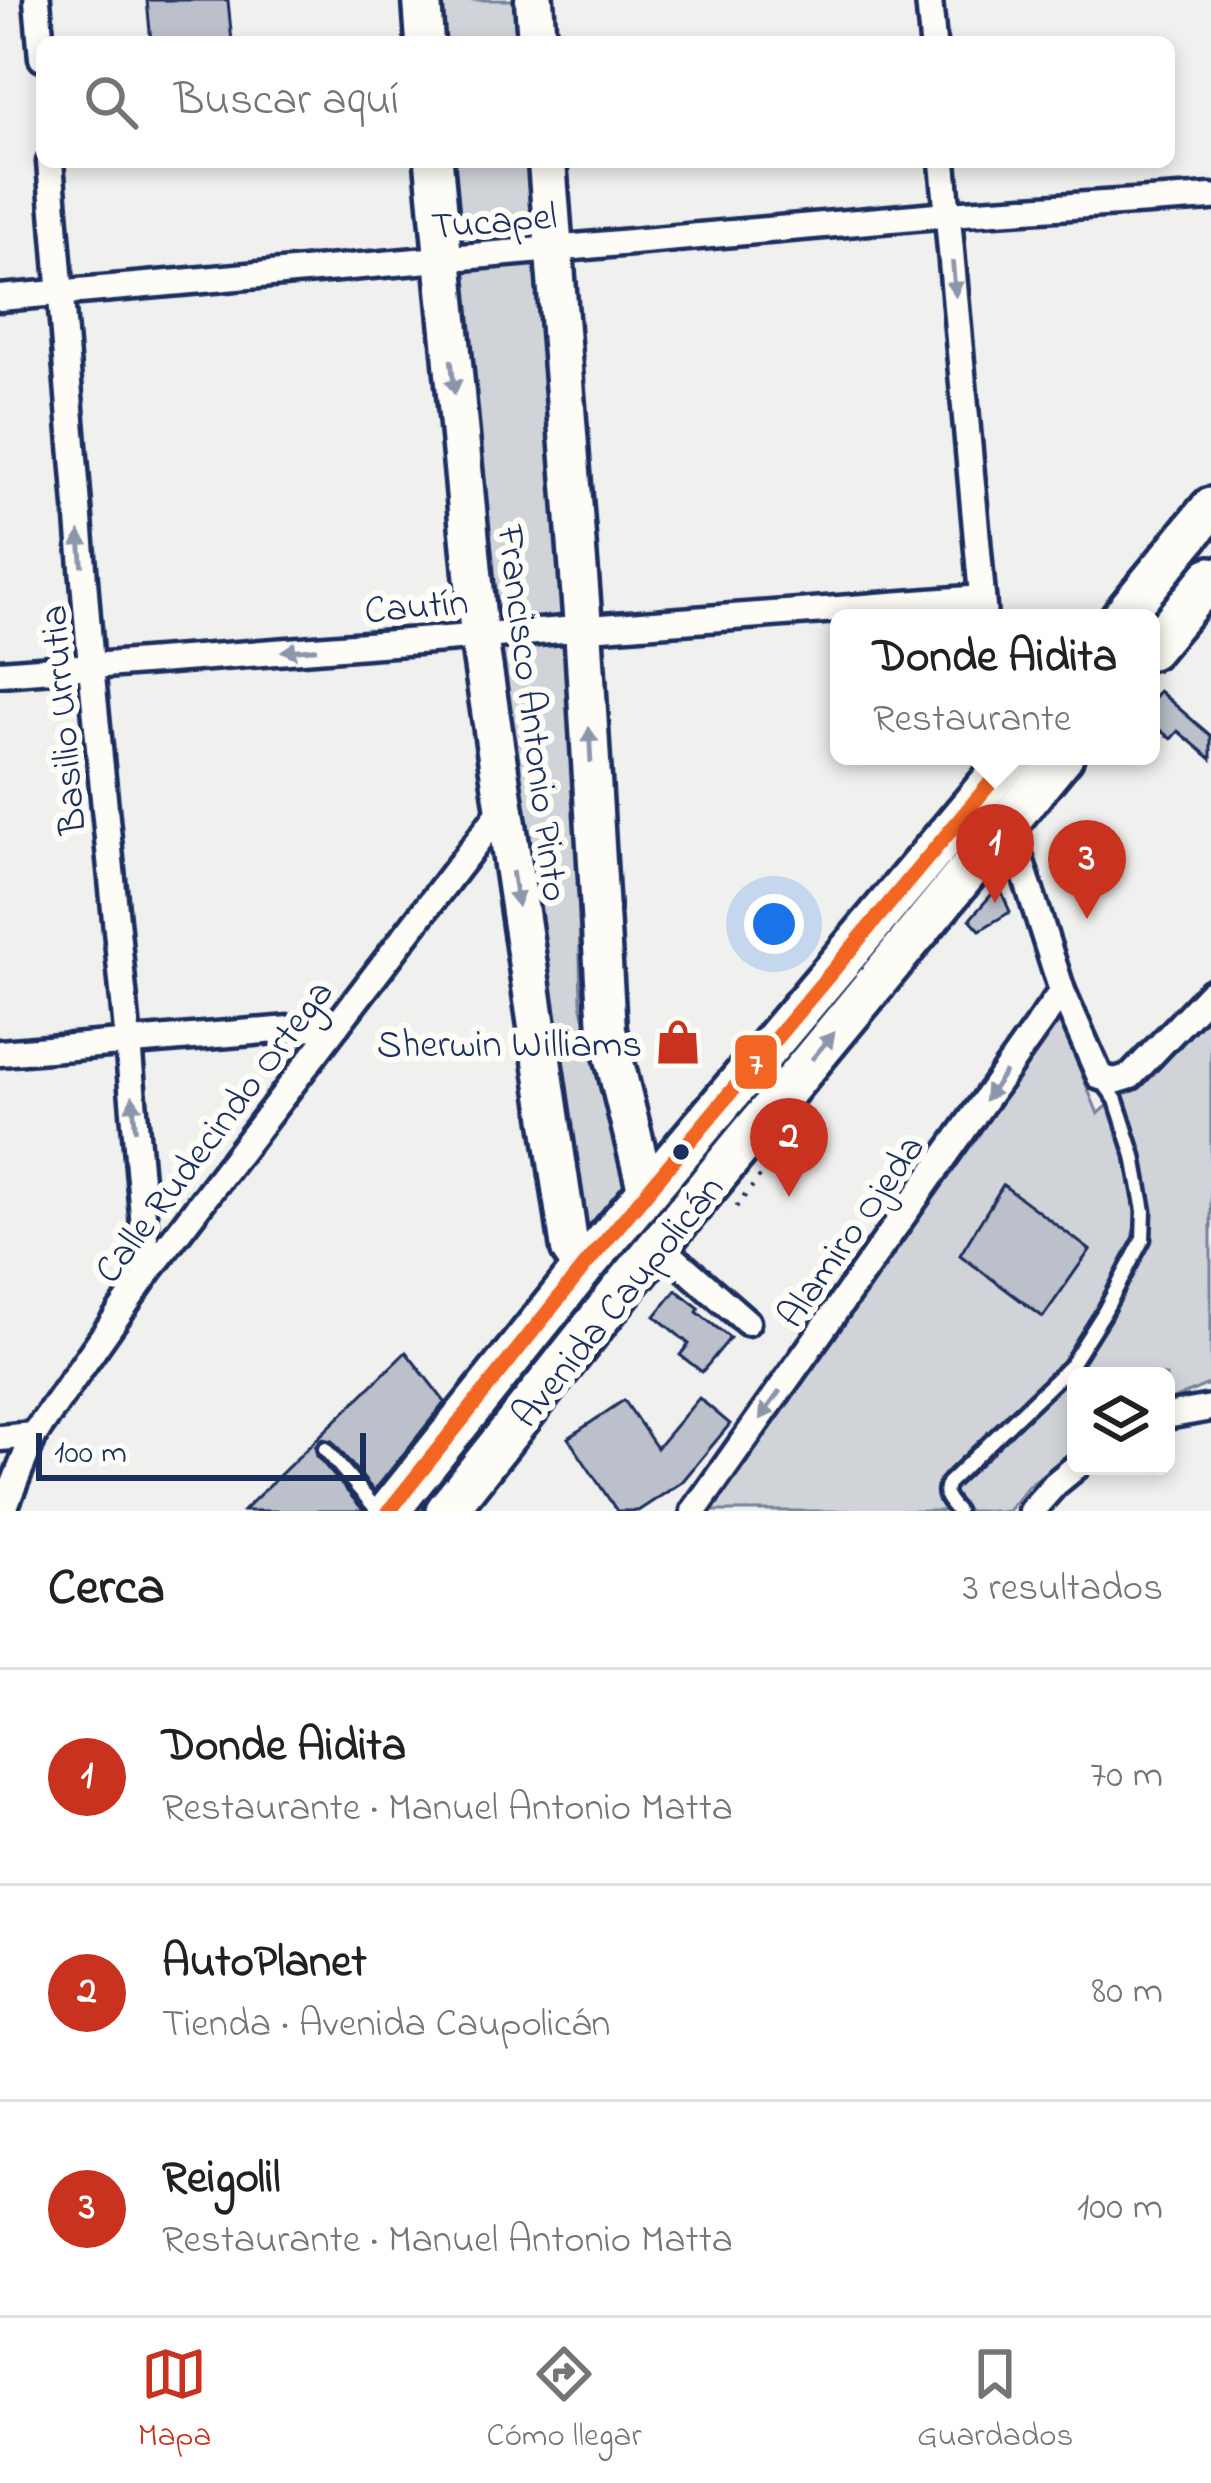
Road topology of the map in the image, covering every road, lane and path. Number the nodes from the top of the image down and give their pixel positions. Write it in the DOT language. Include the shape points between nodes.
graph roads {
  1 [pos="38,0"];
  2 [pos="422,0"];
  3 [pos="534,0"];
  4 [pos="929,0"];
  5 [pos="40,36"];
  6 [pos="425,36"];
  7 [pos="537,36"];
  8 [pos="932,36"];
  9 [pos="51,168"];
  10 [pos="434,168"];
  11 [pos="547,168"];
  12 [pos="944,168"];
  13 [pos="1211,197"];
  14 [pos="948,214"];
  15 [pos="554,250"];
  16 [pos="442,260"];
  17 [pos="61,293"];
  18 [pos="0,298"];
  19 [pos="1211,508"];
  20 [pos="1211,577"];
  21 [pos="983,608"];
  22 [pos="1128,609"];
  23 [pos="830,615"];
  24 [pos="584,627"];
  25 [pos="479,636"];
  26 [pos="1160,639"];
  27 [pos="91,666"];
  28 [pos="0,673"];
  29 [pos="1003,765"];
  30 [pos="1006,765"];
  31 [pos="1055,765"];
  32 [pos="503,808"];
  33 [pos="1008,821"];
  34 [pos="1062,991"];
  35 [pos="1211,992"];
  36 [pos="337,1025"];
  37 [pos="128,1042"];
  38 [pos="0,1053"];
  39 [pos="1111,1078"];
  40 [pos="647,1193"];
  41 [pos="650,1255"];
  42 [pos="583,1268"];
  43 [pos="148,1272"];
  44 [pos="748,1322"];
  45 [pos="1211,1408"];
  46 [pos="1175,1414"];
  47 [pos="34,1436"];
  48 [pos="0,1438"];
  49 [pos="326,1450"];
  50 [pos="1067,1475"];
  51 [pos="3,1511"];
  52 [pos="378,1511"];
  53 [pos="389,1511"];
  54 [pos="446,1511"];
  55 [pos="694,1511"];
  56 [pos="957,1511"];
  57 [pos="1031,1511"];
  1 -- 5 [label="street"];
  2 -- 6 [label="main road"];
  3 -- 7 [label="main road"];
  4 -- 8 [label="street"];
  9 -- 17 [label="street, Basilio Urrutia"];
  10 -- 16 [label="main road, Francisco Antonio Pinto"];
  11 -- 15 [label="main road, Francisco Antonio Pinto"];
  12 -- 14 [label="street"];
  13 -- 14 [label="street, Tucapel"];
  14 -- 15 [label="street, Tucapel"];
  14 -- 21 [label="street, one-way"];
  15 -- 16 [label="street, Tucapel"];
  15 -- 24 [label="main road, Francisco Antonio Pinto"];
  16 -- 17 [label="street, Tucapel"];
  16 -- 25 [label="main road, Francisco Antonio Pinto, one-way"];
  17 -- 18 [label="street, Tucapel"];
  27 -- 17 [label="street, Basilio Urrutia, one-way"];
  19 -- 22 [label="main road"];
  20 -- 26 [label="main road"];
  23 -- 24 [label="street, Cautín"];
  24 -- 25 [label="street, Cautín"];
  40 -- 24 [label="main road, Francisco Antonio Pinto, one-way" via="607,1030"];
  25 -- 27 [label="street, Cautín, one-way"];
  25 -- 32 [label="main road, Francisco Antonio Pinto"];
  27 -- 28 [label="street, Cautín"];
  27 -- 37 [label="street, Basilio Urrutia"];
  29 -- 40 [label="main road, Avenida Caupolicán"];
  30 -- 33 [label="main road"];
  31 -- 33 [label="main road, Avenida Caupolicán"];
  32 -- 36 [label="street, Calle Rudecindo Ortega"];
  32 -- 42 [label="main road, Francisco Antonio Pinto, one-way" via="570,1249"];
  33 -- 34 [label="street"];
  41 -- 33 [label="main road, Avenida Caupolicán, one-way"];
  34 -- 39 [label="street"];
  34 -- 55 [label="street, Alamiro Ojeda, one-way"];
  35 -- 39 [label="street" via="1131,1076"];
  36 -- 37 [label="street"];
  36 -- 43 [label="street, Calle Rudecindo Ortega"];
  37 -- 38 [label="street"];
  43 -- 37 [label="street, Basilio Urrutia, one-way"];
  39 -- 56 [label="lane" via="1134,1156 1143,1239 1070,1366 948,1483 945,1497"];
  40 -- 41 [label="main road"];
  40 -- 42 [label="main road, Avenida Caupolicán"];
  41 -- 44 [label="street"];
  41 -- 54 [label="main road, Avenida Caupolicán"];
  42 -- 53 [label="main road, Avenida Caupolicán"];
  43 -- 47 [label="street, Calle Rudecindo Ortega"];
  45 -- 46 [label="street"];
  47 -- 48 [label="street"];
  47 -- 51 [label="street, Calle Rudecindo Ortega"];
  49 -- 52 [label="lane"];
  50 -- 57 [label="street"];
}
